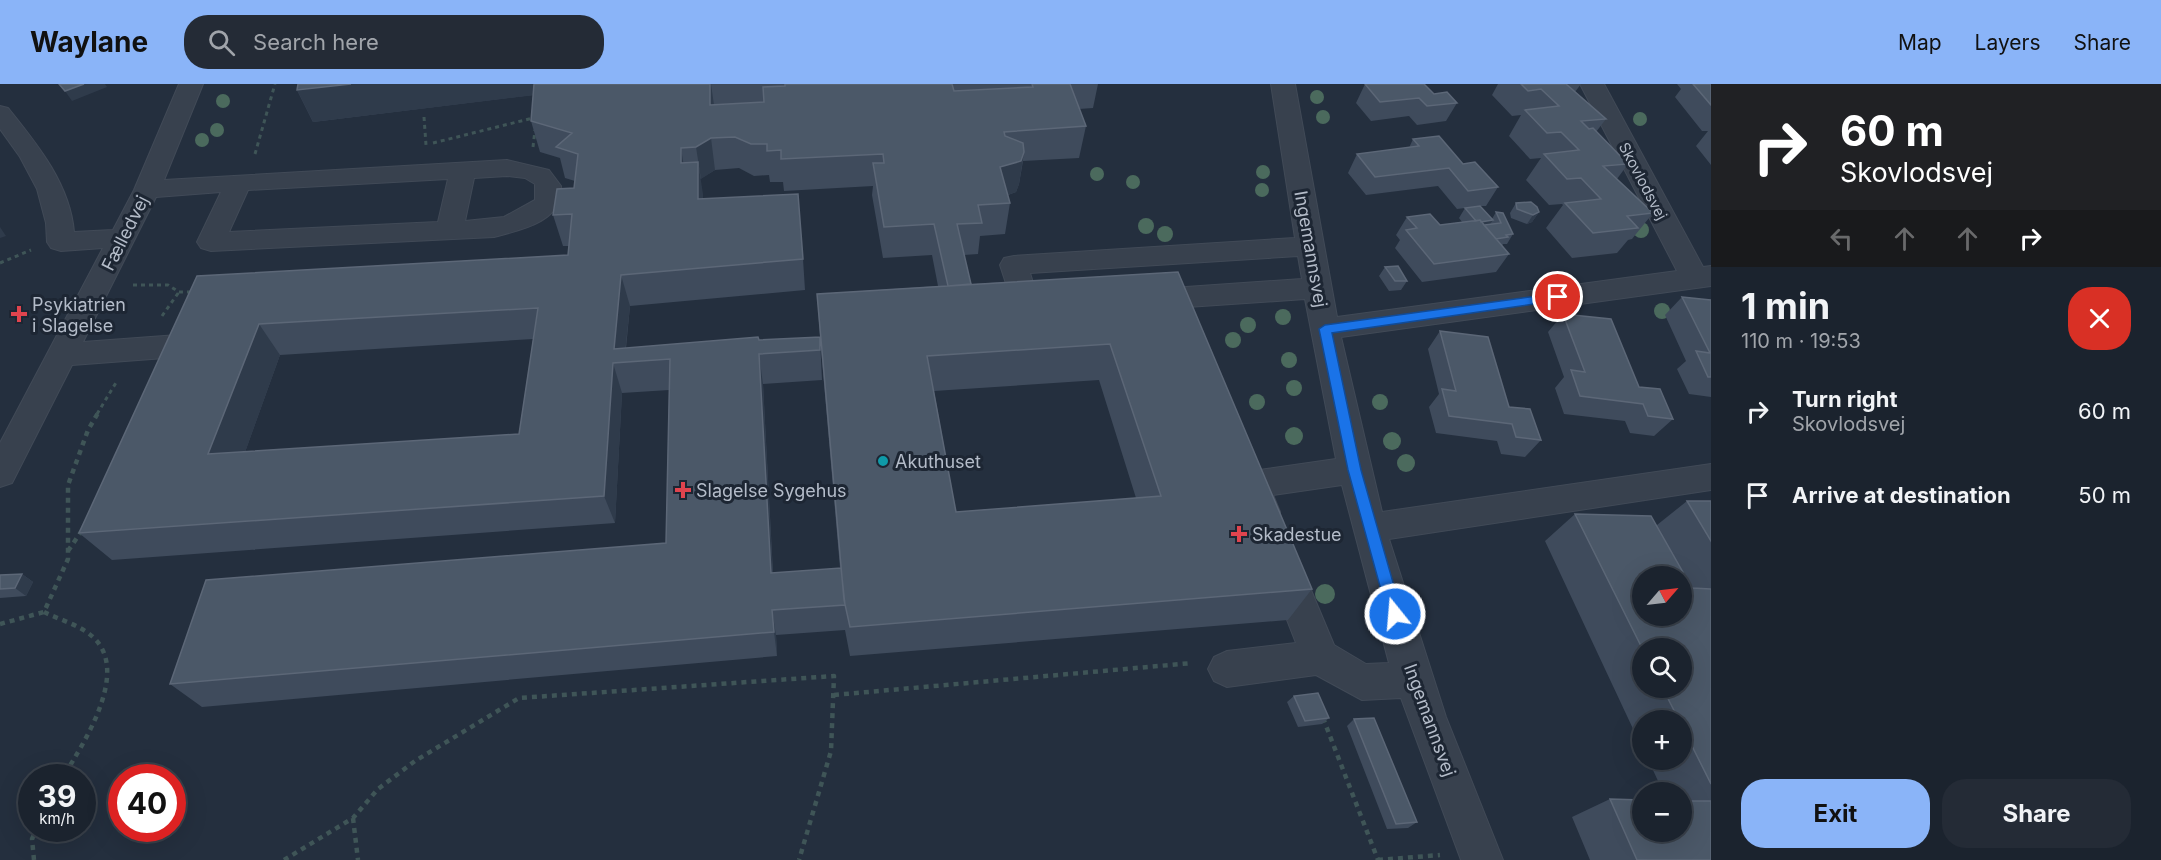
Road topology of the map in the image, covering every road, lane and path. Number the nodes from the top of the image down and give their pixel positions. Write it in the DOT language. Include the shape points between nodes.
graph roads {
  1 [pos="191,84"];
  2 [pos="275,84"];
  3 [pos="1283,84"];
  4 [pos="1592,84"];
  5 [pos="0,113"];
  6 [pos="424,117"];
  7 [pos="537,117"];
  8 [pos="255,155"];
  9 [pos="463,171"];
  10 [pos="239,182"];
  11 [pos="147,190"];
  12 [pos="450,230"];
  13 [pos="123,238"];
  14 [pos="1310,246"];
  15 [pos="1703,277"];
  16 [pos="99,286"];
  17 [pos="1317,288"];
  18 [pos="1119,301"];
  19 [pos="1072,304"];
  20 [pos="187,312"];
  21 [pos="1325,329"];
  22 [pos="136,349"];
  23 [pos="64,354"];
  24 [pos="164,377"];
  25 [pos="13,427"];
  26 [pos="1354,470"];
  27 [pos="0,474"];
  28 [pos="1711,477"];
  29 [pos="87,523"];
  30 [pos="1369,528"];
  31 [pos="68,551"];
  32 [pos="44,612"];
  33 [pos="0,624"];
  34 [pos="1320,657"];
  35 [pos="1227,669"];
  36 [pos="1414,679"];
  37 [pos="834,695"];
  38 [pos="1321,713"];
  39 [pos="70,764"];
  40 [pos="353,819"];
  41 [pos="32,842"];
  42 [pos="1480,856"];
  43 [pos="34,860"];
  44 [pos="284,860"];
  45 [pos="358,860"];
  46 [pos="799,860"];
  47 [pos="1378,860"];
  1 -- 11 [label="street, Fælledvej"];
  2 -- 8 [label="path"];
  3 -- 14 [label="street, Ingemannsvej"];
  4 -- 15 [label="street, Skovlodsvej"];
  5 -- 13 [label="street" via="31,152 52,191 61,220 61,242"];
  6 -- 7 [label="path" via="425,145"];
  9 -- 10 [label="street"];
  9 -- 12 [label="street"];
  9 -- 12 [label="street" via="530,170 544,179 550,194 547,205 513,223"];
  10 -- 11 [label="street"];
  10 -- 12 [label="street" via="211,242"];
  11 -- 13 [label="street, Fælledvej"];
  13 -- 16 [label="street, Fælledvej"];
  14 -- 17 [label="street, Ingemannsvej"];
  14 -- 19 [label="street" via="1014,265 1026,307"];
  15 -- 21 [label="street, Skovlodsvej"];
  16 -- 20 [label="path" via="168,285"];
  16 -- 23 [label="street, Fælledvej"];
  17 -- 18 [label="street"];
  17 -- 21 [label="street, Ingemannsvej"];
  20 -- 22 [label="street"];
  20 -- 22 [label="path"];
  20 -- 24 [label="street"];
  21 -- 26 [label="street, Ingemannsvej"];
  22 -- 23 [label="street"];
  22 -- 31 [label="path" via="88,430 68,485"];
  23 -- 25 [label="street, Fælledvej"];
  25 -- 27 [label="street, Fælledvej"];
  26 -- 30 [label="street, Ingemannsvej"];
  26 -- 34 [label="street" via="1252,485"];
  28 -- 30 [label="street"];
  29 -- 31 [label="path"];
  30 -- 36 [label="street, Ingemannsvej"];
  31 -- 32 [label="path"];
  32 -- 33 [label="path"];
  32 -- 39 [label="path" via="97,640 107,661 109,680 100,707"];
  34 -- 35 [label="street"];
  34 -- 36 [label="street" via="1362,682"];
  35 -- 37 [label="path" via="1203,662"];
  36 -- 42 [label="street, Ingemannsvej"];
  37 -- 40 [label="path" via="834,676 519,699 415,761 378,789"];
  37 -- 46 [label="path" via="831,751"];
  38 -- 47 [label="path"];
  40 -- 44 [label="path"];
  40 -- 45 [label="path"];
  41 -- 43 [label="path"];
  42 -- 47 [label="path"];
}
